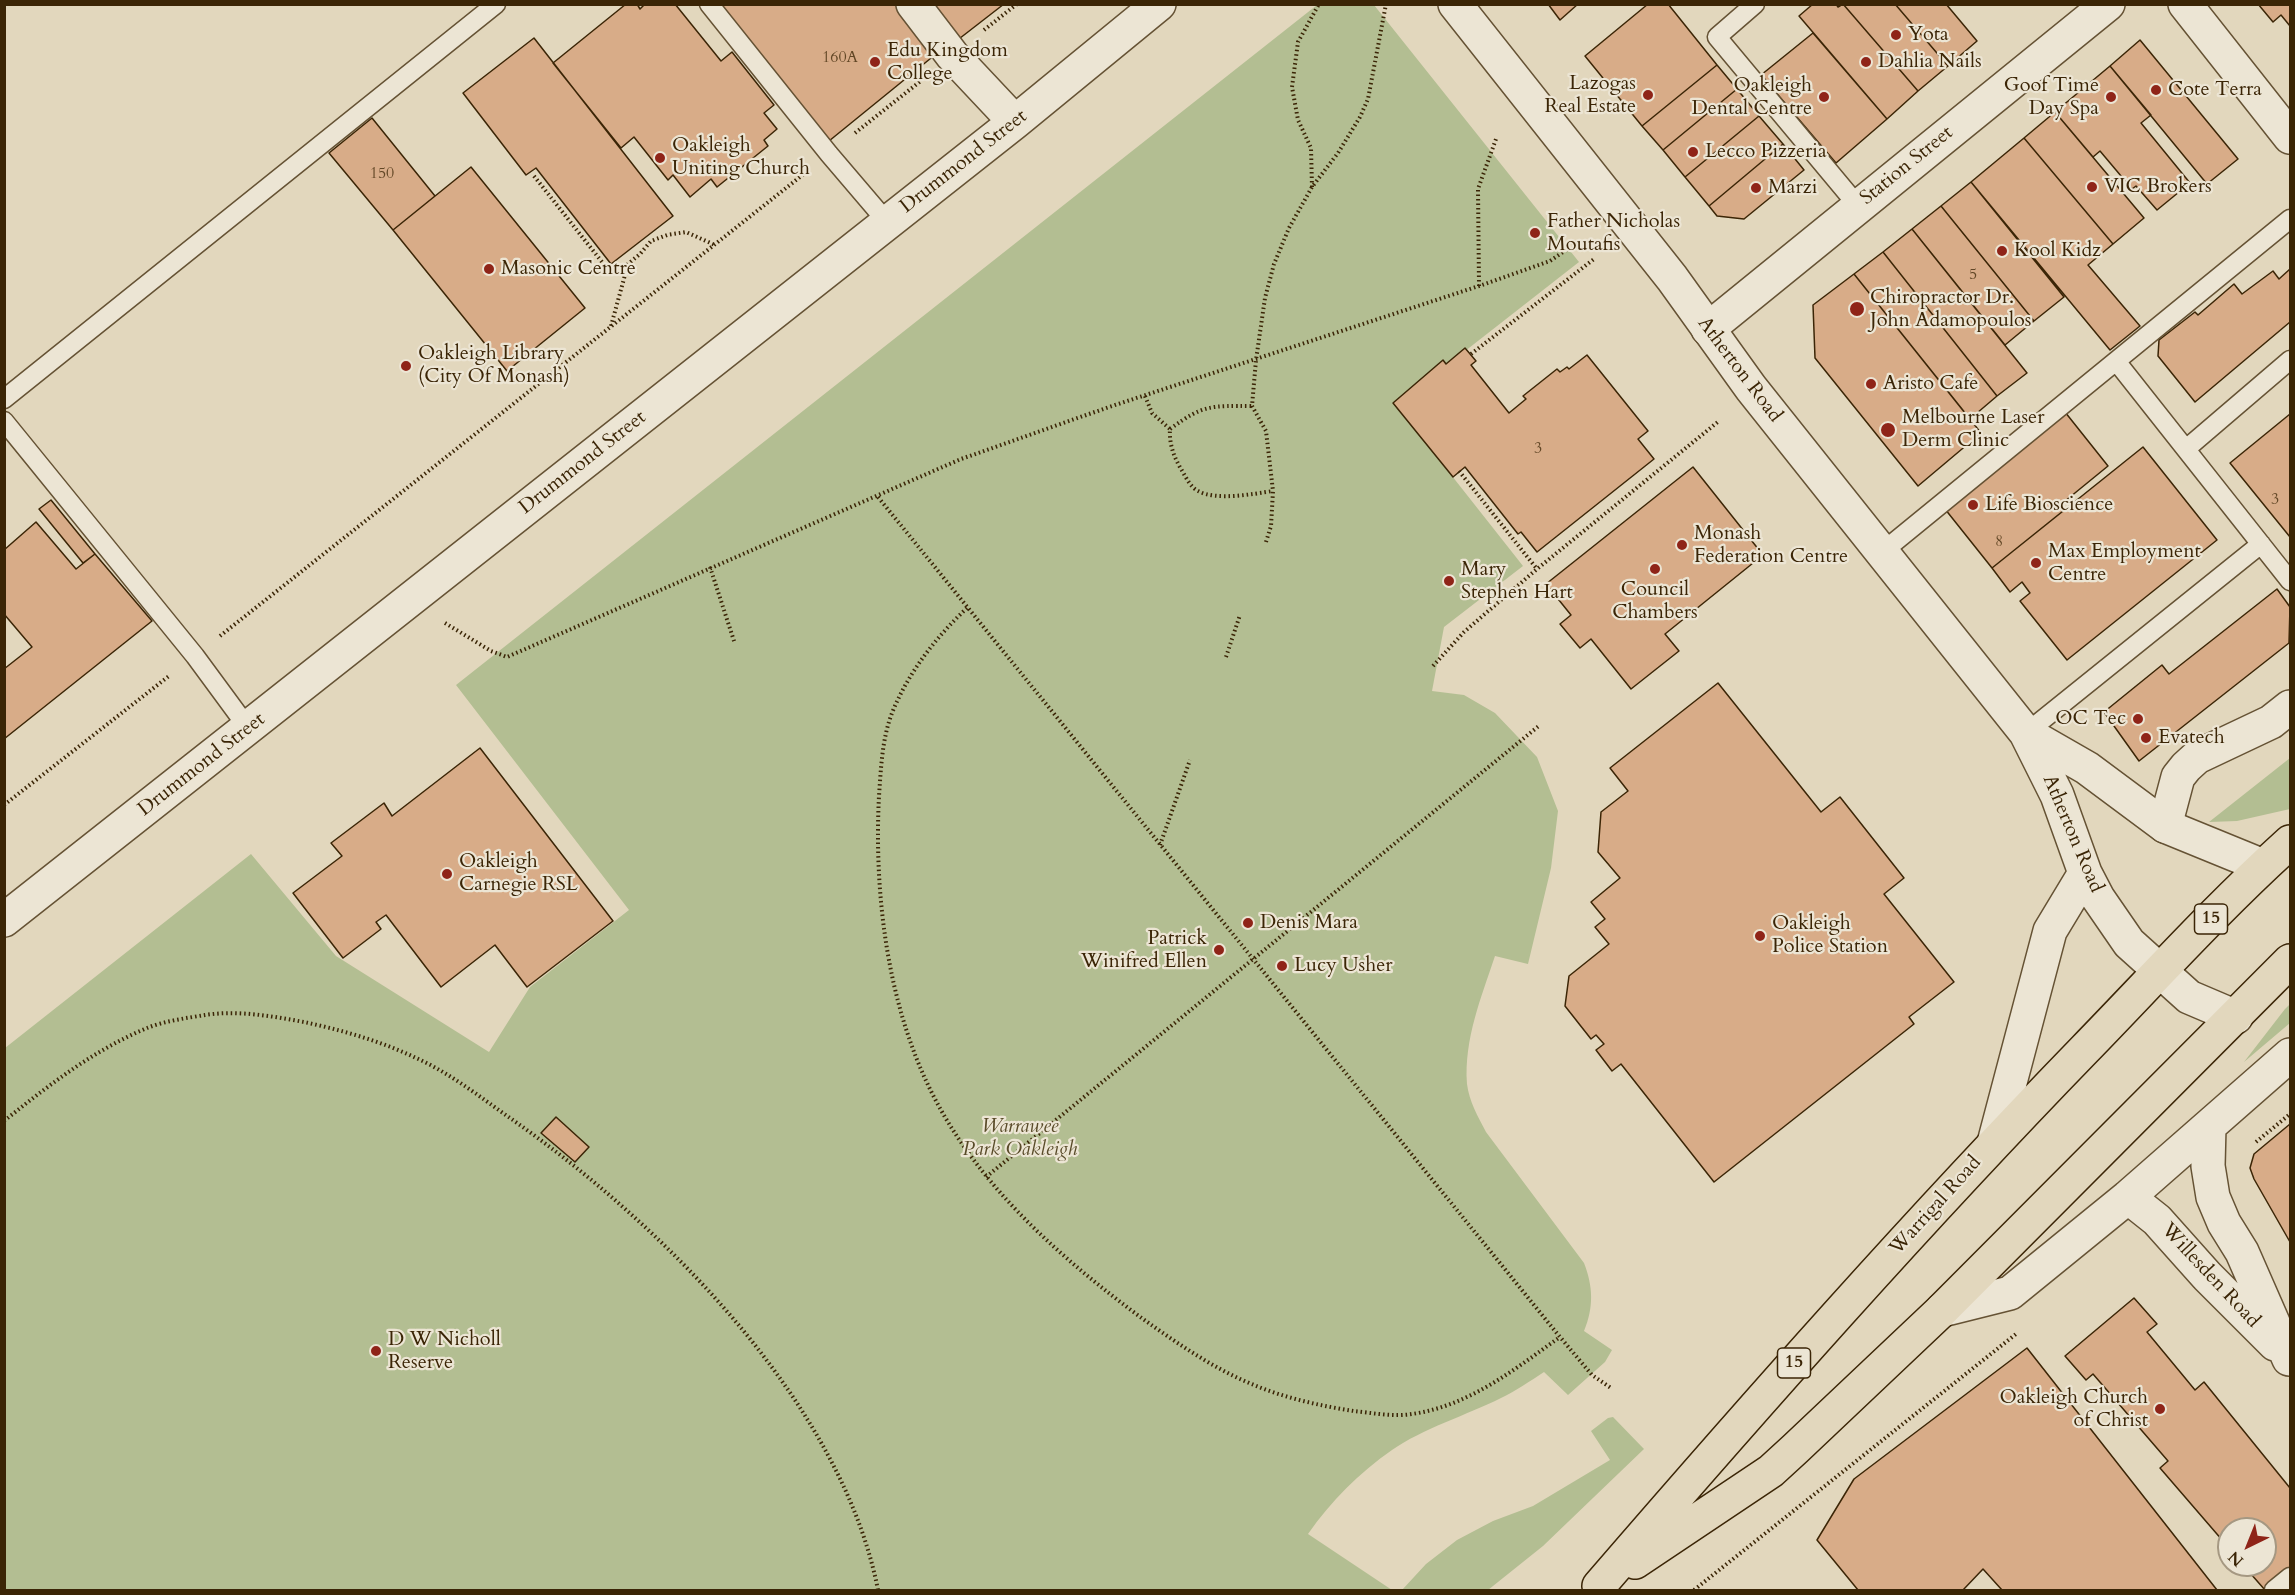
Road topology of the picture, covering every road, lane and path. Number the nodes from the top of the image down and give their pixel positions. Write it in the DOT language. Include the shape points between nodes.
graph roads {
  1 [pos="496,4"];
  2 [pos="709,4"];
  3 [pos="912,4"];
  4 [pos="1017,4"];
  5 [pos="1160,4"];
  6 [pos="1319,4"];
  7 [pos="1386,4"];
  8 [pos="1455,4"];
  9 [pos="1755,4"];
  10 [pos="2108,4"];
  11 [pos="2185,4"];
  12 [pos="952,56"];
  13 [pos="1015,122"];
  14 [pos="2290,137"];
  15 [pos="1496,139"];
  16 [pos="829,154"];
  17 [pos="534,176"];
  18 [pos="1312,187"];
  19 [pos="1858,206"];
  20 [pos="2290,219"];
  21 [pos="887,222"];
  22 [pos="1579,241"];
  23 [pos="715,245"];
  24 [pos="1594,259"];
  25 [pos="625,274"];
  26 [pos="1479,286"];
  27 [pos="611,327"];
  28 [pos="1708,329"];
  29 [pos="1471,354"];
  30 [pos="1256,360"];
  31 [pos="2290,360"];
  32 [pos="2116,361"];
  33 [pos="1144,396"];
  34 [pos="4,399"];
  35 [pos="1252,406"];
  36 [pos="4,421"];
  37 [pos="1719,421"];
  38 [pos="1170,429"];
  39 [pos="2186,450"];
  40 [pos="1460,471"];
  41 [pos="1273,491"];
  42 [pos="878,497"];
  43 [pos="1266,542"];
  44 [pos="2261,544"];
  45 [pos="1881,553"];
  46 [pos="710,567"];
  47 [pos="1537,569"];
  48 [pos="2290,581"];
  49 [pos="408,601"];
  50 [pos="967,608"];
  51 [pos="1240,615"];
  52 [pos="735,644"];
  53 [pos="195,656"];
  54 [pos="1226,657"];
  55 [pos="1433,666"];
  56 [pos="2290,707"];
  57 [pos="1540,725"];
  58 [pos="248,728"];
  59 [pos="2026,733"];
  60 [pos="1190,760"];
  61 [pos="4,805"];
  62 [pos="2164,826"];
  63 [pos="2290,842"];
  64 [pos="1160,846"];
  65 [pos="2263,866"];
  66 [pos="2085,873"];
  67 [pos="4,920"];
  68 [pos="1252,959"];
  69 [pos="2290,961"];
  70 [pos="2159,971"];
  71 [pos="2236,1017"];
  72 [pos="2290,1055"];
  73 [pos="2290,1114"];
  74 [pos="4,1121"];
  75 [pos="2209,1126"];
  76 [pos="1994,1143"];
  77 [pos="986,1177"];
  78 [pos="2210,1179"];
  79 [pos="2128,1197"];
  80 [pos="1942,1310"];
  81 [pos="2017,1333"];
  82 [pos="1560,1337"];
  83 [pos="2290,1360"];
  84 [pos="1611,1388"];
  85 [pos="2290,1577"];
  86 [pos="1596,1588"];
  87 [pos="878,1590"];
  88 [pos="1694,1590"];
  89 [pos="2274,1590"];
  1 -- 34 [label="lane"];
  2 -- 16 [label="lane"];
  3 -- 12 [label="street"];
  4 -- 12 [label="path"];
  5 -- 13 [label="street, Drummond Street"];
  6 -- 18 [label="path" via="1298,42 1292,87 1298,120 1311,148"];
  7 -- 18 [label="path" via="1368,99 1338,153"];
  8 -- 28 [label="street, Atherton Road"];
  9 -- 19 [label="lane" via="1717,37"];
  10 -- 19 [label="street, Station Street"];
  11 -- 14 [label="street"];
  12 -- 13 [label="street"];
  12 -- 16 [label="path"];
  13 -- 21 [label="street, Drummond Street"];
  15 -- 26 [label="path" via="1478,189"];
  16 -- 21 [label="lane"];
  16 -- 23 [label="path"];
  17 -- 25 [label="path" via="606,267"];
  18 -- 30 [label="path" via="1274,264"];
  19 -- 28 [label="street, Station Street"];
  20 -- 32 [label="lane"];
  21 -- 49 [label="street, Drummond Street"];
  22 -- 26 [label="path" via="1550,261"];
  23 -- 25 [label="path" via="686,232 667,235 651,241 627,264"];
  23 -- 27 [label="path"];
  24 -- 29 [label="path"];
  25 -- 27 [label="path"];
  26 -- 30 [label="path"];
  27 -- 53 [label="path"];
  28 -- 45 [label="street, Atherton Road"];
  30 -- 33 [label="path"];
  30 -- 35 [label="path"];
  31 -- 39 [label="lane"];
  32 -- 39 [label="lane"];
  32 -- 45 [label="lane"];
  33 -- 38 [label="path" via="1152,413"];
  33 -- 42 [label="path" via="961,459"];
  35 -- 38 [label="path" via="1210,406"];
  35 -- 41 [label="path" via="1266,431"];
  36 -- 53 [label="lane"];
  37 -- 47 [label="path"];
  38 -- 41 [label="path" via="1169,441 1177,462 1199,492 1242,496"];
  39 -- 44 [label="lane"];
  40 -- 47 [label="path"];
  41 -- 43 [label="path"];
  42 -- 46 [label="path"];
  42 -- 50 [label="path"];
  44 -- 48 [label="lane"];
  44 -- 59 [label="lane"];
  45 -- 59 [label="street, Atherton Road"];
  46 -- 49 [label="path" via="507,657"];
  46 -- 52 [label="path"];
  47 -- 55 [label="path" via="1464,632"];
  49 -- 58 [label="street, Drummond Street"];
  50 -- 64 [label="path"];
  50 -- 77 [label="path" via="926,653 892,714 881,758 878,862 891,970 910,1044 929,1088"];
  51 -- 54 [label="path"];
  53 -- 58 [label="lane"];
  53 -- 61 [label="path"];
  56 -- 62 [label="street" via="2271,722 2197,757 2178,777"];
  57 -- 68 [label="path"];
  58 -- 67 [label="street, Drummond Street"];
  59 -- 62 [label="street, Atherton Road" via="2087,768"];
  59 -- 66 [label="street, Atherton Road" via="2057,795"];
  60 -- 64 [label="path"];
  62 -- 65 [label="street, Atherton Road"];
  63 -- 65 [label="highway, Warrigal Road / 15"];
  64 -- 68 [label="path"];
  65 -- 70 [label="highway, Warrigal Road / 15"];
  66 -- 70 [label="street, Atherton Road" via="2129,943"];
  66 -- 76 [label="street" via="2050,931"];
  68 -- 77 [label="path"];
  68 -- 82 [label="path"];
  69 -- 71 [label="highway, Warrigal Road / 15"];
  70 -- 71 [label="street, Atherton Road" via="2189,997"];
  70 -- 76 [label="highway, Warrigal Road / 15"];
  71 -- 80 [label="highway, Warrigal Road / 15"];
  72 -- 75 [label="street, Warrigal Road"];
  73 -- 78 [label="path"];
  74 -- 87 [label="path" via="58,1078 104,1050 149,1027 207,1015 259,1013 330,1029 416,1057 483,1099 584,1174 687,1266 722,1304 792,1395 825,1451 849,1497"];
  75 -- 78 [label="street, Willesden Road"];
  75 -- 79 [label="street, Warrigal Road"];
  76 -- 86 [label="highway, Warrigal Road / 15" via="1731,1432"];
  77 -- 82 [label="path" via="1073,1264 1173,1341 1253,1385 1292,1397 1332,1408 1410,1415 1476,1393"];
  78 -- 83 [label="street, Willesden Road" via="2223,1223 2241,1252"];
  79 -- 80 [label="street, Warrigal Road" via="2010,1293"];
  79 -- 83 [label="street, Willesden Road" via="2157,1220"];
  80 -- 86 [label="highway, Warrigal Road / 15" via="1771,1471"];
  81 -- 88 [label="path"];
  82 -- 84 [label="path" via="1592,1375"];
  85 -- 89 [label="lane"];
}
